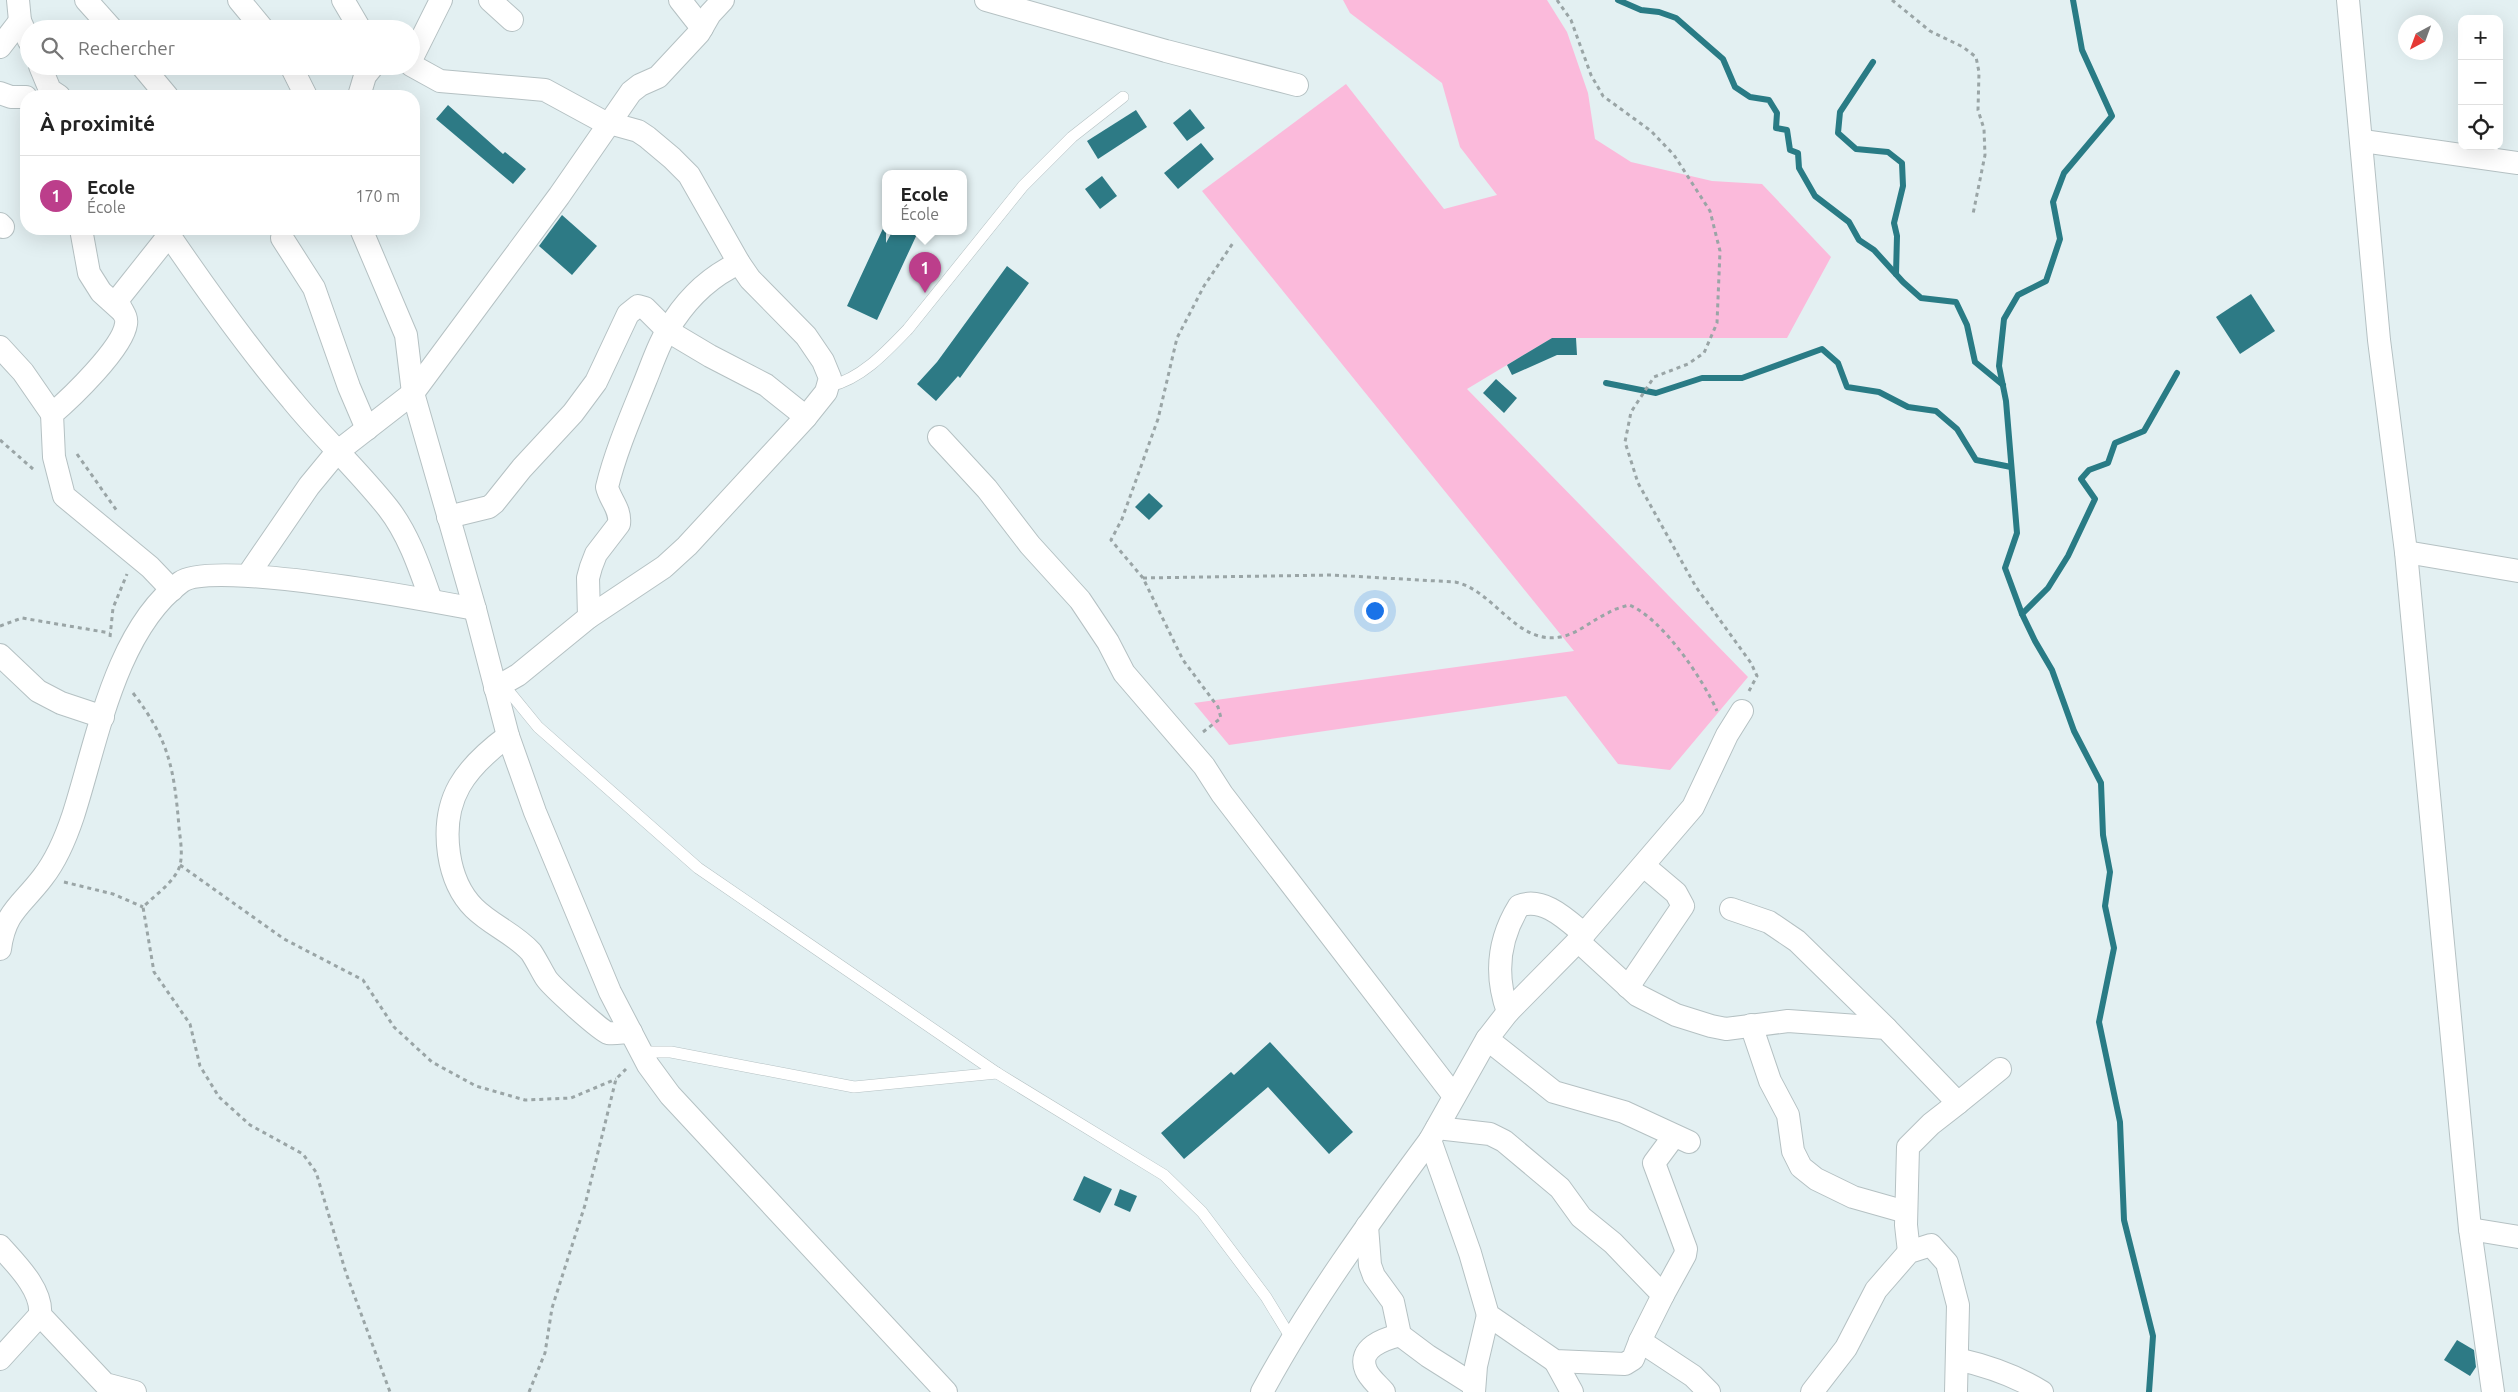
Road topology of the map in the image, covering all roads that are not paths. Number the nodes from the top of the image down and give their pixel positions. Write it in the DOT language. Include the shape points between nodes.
graph roads {
  1 [pos="86,0"];
  2 [pos="239,0"];
  3 [pos="343,0"];
  4 [pos="441,0"];
  5 [pos="490,0"];
  6 [pos="680,0"];
  7 [pos="724,0"];
  8 [pos="986,0"];
  9 [pos="2348,0"];
  10 [pos="1021,4"];
  11 [pos="104,20"];
  12 [pos="256,20"];
  13 [pos="355,20"];
  14 [pos="512,20"];
  15 [pos="20,22"];
  16 [pos="702,28"];
  17 [pos="420,42"];
  18 [pos="0,47"];
  19 [pos="420,71"];
  20 [pos="45,75"];
  21 [pos="150,75"];
  22 [pos="296,75"];
  23 [pos="366,75"];
  24 [pos="1298,85"];
  25 [pos="52,90"];
  26 [pos="162,90"];
  27 [pos="303,90"];
  28 [pos="362,90"];
  29 [pos="0,93"];
  30 [pos="20,97"];
  31 [pos="1123,97"];
  32 [pos="609,124"];
  33 [pos="2363,141"];
  34 [pos="2518,163"];
  35 [pos="83,235"];
  36 [pos="167,235"];
  37 [pos="171,235"];
  38 [pos="364,235"];
  39 [pos="282,238"];
  40 [pos="739,263"];
  41 [pos="122,311"];
  42 [pos="668,331"];
  43 [pos="0,347"];
  44 [pos="830,386"];
  45 [pos="413,393"];
  46 [pos="52,414"];
  47 [pos="806,417"];
  48 [pos="367,429"];
  49 [pos="938,437"];
  50 [pos="337,452"];
  51 [pos="448,516"];
  52 [pos="2406,552"];
  53 [pos="2518,571"];
  54 [pos="248,574"];
  55 [pos="172,590"];
  56 [pos="431,600"];
  57 [pos="475,609"];
  58 [pos="589,617"];
  59 [pos="0,655"];
  60 [pos="498,686"];
  61 [pos="1742,711"];
  62 [pos="104,717"];
  63 [pos="508,736"];
  64 [pos="1644,866"];
  65 [pos="1731,909"];
  66 [pos="1581,937"];
  67 [pos="0,949"];
  68 [pos="1628,987"];
  69 [pos="1508,1012"];
  70 [pos="1752,1025"];
  71 [pos="1886,1028"];
  72 [pos="631,1032"];
  73 [pos="1487,1039"];
  74 [pos="641,1052"];
  75 [pos="2000,1069"];
  76 [pos="996,1073"];
  77 [pos="1454,1096"];
  78 [pos="1958,1102"];
  79 [pos="1434,1134"];
  80 [pos="1906,1212"];
  81 [pos="1367,1226"];
  82 [pos="2470,1229"];
  83 [pos="2518,1237"];
  84 [pos="0,1246"];
  85 [pos="1909,1252"];
  86 [pos="1663,1295"];
  87 [pos="40,1315"];
  88 [pos="1488,1315"];
  89 [pos="1400,1335"];
  90 [pos="1292,1338"];
  91 [pos="1640,1341"];
  92 [pos="0,1359"];
  93 [pos="1957,1360"];
  94 [pos="1555,1362"];
  95 [pos="107,1388"];
  96 [pos="1474,1388"];
  97 [pos="939,1389"];
  98 [pos="1705,1390"];
  99 [pos="135,1392"];
  100 [pos="1262,1392"];
  101 [pos="1384,1392"];
  102 [pos="1572,1392"];
  103 [pos="1812,1392"];
  104 [pos="1956,1392"];
  105 [pos="2042,1392"];
  106 [pos="2493,1392"];
  1 -- 11 [label="street"];
  2 -- 12 [label="street"];
  3 -- 13 [label="street"];
  4 -- 17 [label="street"];
  5 -- 14 [label="street"];
  6 -- 16 [label="street"];
  7 -- 16 [label="street"];
  8 -- 10 [label="street"];
  9 -- 33 [label="street"];
  10 -- 24 [label="street" via="1166,51"];
  15 -- 18 [label="street"];
  16 -- 32 [label="street" via="658,77 631,92"];
  19 -- 32 [label="street" via="447,82 545,90"];
  20 -- 25 [label="street"];
  21 -- 26 [label="street"];
  22 -- 27 [label="street"];
  23 -- 28 [label="street"];
  29 -- 30 [label="street"];
  31 -- 44 [label="lane" via="1072,137 1023,186 888,350 847,382"];
  32 -- 40 [label="street" via="638,131 672,158 695,186"];
  32 -- 45 [label="street"];
  33 -- 34 [label="street"];
  33 -- 52 [label="street" via="2379,340"];
  35 -- 41 [label="street" via="89,273 101,292"];
  36 -- 41 [label="street" via="119,298"];
  37 -- 50 [label="street" via="218,306"];
  38 -- 45 [label="street" via="406,335"];
  39 -- 48 [label="street" via="314,288"];
  40 -- 42 [label="street" via="704,286"];
  40 -- 44 [label="street" via="750,279 806,336 823,360"];
  41 -- 46 [label="street" via="126,325 115,345 92,377"];
  42 -- 47 [label="street" via="766,385"];
  42 -- 51 [label="street" via="645,308 633,308 596,382 573,414 494,503"];
  42 -- 58 [label="street" via="636,402 606,487 620,519 589,572"];
  43 -- 46 [label="street" via="23,372"];
  44 -- 47 [label="street"];
  45 -- 48 [label="street"];
  45 -- 51 [label="street"];
  46 -- 55 [label="street" via="54,457 64,496"];
  47 -- 58 [label="street" via="687,546 650,577"];
  48 -- 50 [label="street"];
  49 -- 77 [label="street" via="987,489 1030,545 1080,600 1124,673 1204,766 1247,827"];
  50 -- 54 [label="street" via="309,486"];
  50 -- 56 [label="street" via="394,516 415,556"];
  51 -- 57 [label="street"];
  52 -- 53 [label="street"];
  52 -- 82 [label="street"];
  54 -- 55 [label="street" via="204,575 182,582"];
  54 -- 56 [label="street"];
  55 -- 62 [label="street" via="151,612 137,635 118,674"];
  56 -- 57 [label="street"];
  57 -- 60 [label="street"];
  58 -- 60 [label="street" via="518,675"];
  59 -- 62 [label="street" via="38,690 61,703"];
  60 -- 63 [label="street"];
  60 -- 76 [label="lane" via="538,727 698,868"];
  61 -- 64 [label="street" via="1727,735 1696,802"];
  62 -- 67 [label="street" via="63,844 44,876 9,916"];
  63 -- 72 [label="street" via="570,897 610,992"];
  63 -- 72 [label="street" via="470,770 448,810 446,836 456,883 474,908 530,952 556,990 598,1028 609,1033"];
  64 -- 66 [label="street"];
  64 -- 68 [label="street" via="1676,893 1683,906"];
  65 -- 71 [label="street" via="1769,922 1797,941"];
  66 -- 68 [label="street"];
  66 -- 69 [label="street"];
  66 -- 69 [label="street" via="1545,906 1529,902 1519,906 1506,932 1500,956 1501,992"];
  68 -- 70 [label="street" via="1676,1015 1726,1029"];
  69 -- 73 [label="street"];
  70 -- 71 [label="street" via="1788,1021"];
  70 -- 80 [label="street" via="1770,1081 1788,1115 1793,1150 1801,1166 1816,1179 1853,1197"];
  71 -- 78 [label="street"];
  72 -- 74 [label="street"];
  73 -- 77 [label="street"];
  73 -- 86 [label="street" via="1554,1092 1624,1112 1682,1139 1654,1163 1686,1249"];
  74 -- 76 [label="lane" via="671,1052 854,1087"];
  74 -- 97 [label="street" via="684,1112"];
  75 -- 78 [label="street"];
  76 -- 90 [label="lane" via="1164,1175 1202,1212 1266,1297"];
  77 -- 79 [label="street"];
  78 -- 80 [label="street" via="1908,1147"];
  79 -- 81 [label="street"];
  79 -- 86 [label="street" via="1490,1134 1504,1141 1560,1188 1581,1217 1613,1243"];
  79 -- 88 [label="street"];
  80 -- 85 [label="street"];
  81 -- 89 [label="street" via="1370,1265 1393,1302"];
  81 -- 90 [label="street"];
  82 -- 83 [label="street"];
  82 -- 106 [label="street"];
  84 -- 87 [label="street" via="32,1288 40,1303"];
  85 -- 93 [label="street" via="1931,1245 1947,1263 1958,1305"];
  85 -- 103 [label="street" via="1876,1290 1846,1348"];
  86 -- 91 [label="street"];
  87 -- 92 [label="street"];
  87 -- 95 [label="street"];
  88 -- 94 [label="street"];
  88 -- 96 [label="street"];
  89 -- 96 [label="street"];
  89 -- 101 [label="street" via="1382,1339 1364,1360 1366,1371"];
  90 -- 100 [label="street"];
  91 -- 94 [label="street" via="1633,1359 1625,1364"];
  91 -- 98 [label="street" via="1693,1376"];
  93 -- 104 [label="street"];
  93 -- 105 [label="street" via="1993,1367 2024,1380"];
  94 -- 102 [label="street"];
  95 -- 99 [label="street"];
}
